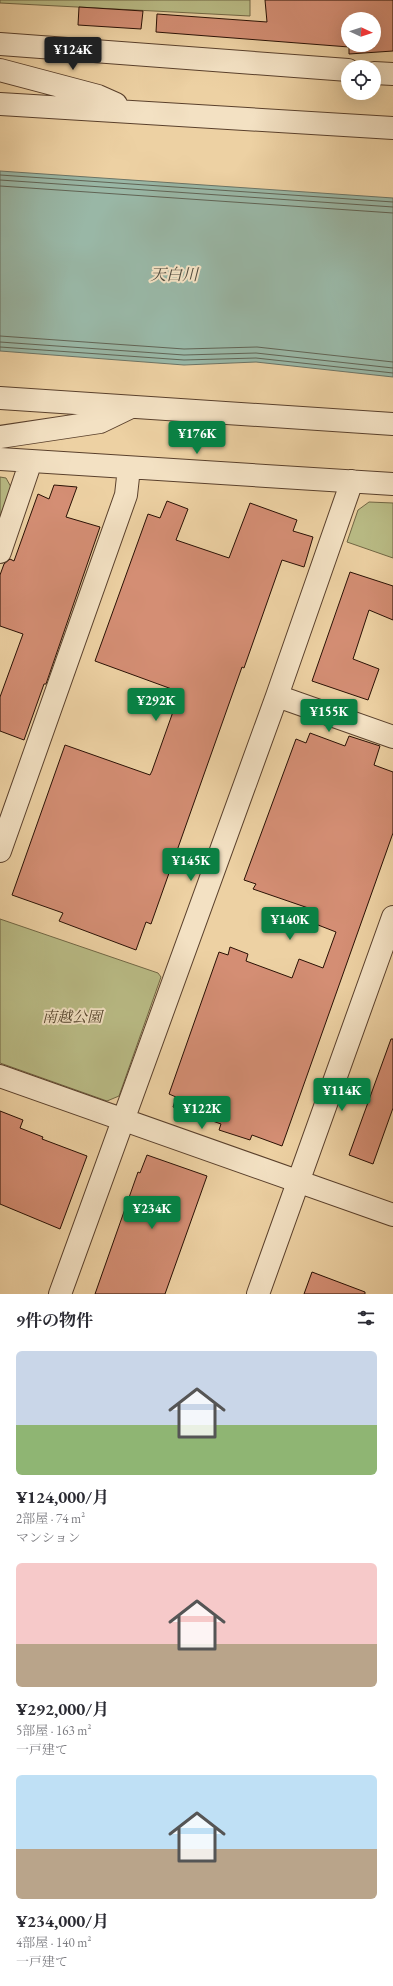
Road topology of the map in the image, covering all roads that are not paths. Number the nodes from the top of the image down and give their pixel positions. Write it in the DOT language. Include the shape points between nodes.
graph roads {
  1 [pos="0,44"];
  2 [pos="341,69"];
  3 [pos="0,70"];
  4 [pos="381,73"];
  5 [pos="393,74"];
  6 [pos="0,104"];
  7 [pos="132,111"];
  8 [pos="393,128"];
  9 [pos="0,398"];
  10 [pos="130,408"];
  11 [pos="393,424"];
  12 [pos="0,437"];
  13 [pos="0,459"];
  14 [pos="31,460"];
  15 [pos="129,468"];
  16 [pos="352,481"];
  17 [pos="393,484"];
  18 [pos="0,552"];
  19 [pos="277,696"];
  20 [pos="393,737"];
  21 [pos="0,851"];
  22 [pos="393,917"];
  23 [pos="0,1076"];
  24 [pos="123,1120"];
  25 [pos="299,1181"];
  26 [pos="393,1215"];
  27 [pos="60,1294"];
  28 [pos="258,1294"];
  1 -- 2 [label="street"];
  3 -- 7 [label="street" via="98,96"];
  4 -- 5 [label="street"];
  6 -- 7 [label="street"];
  7 -- 8 [label="street"];
  9 -- 10 [label="street"];
  10 -- 11 [label="street"];
  10 -- 12 [label="street" via="100,422"];
  13 -- 14 [label="street"];
  14 -- 15 [label="street"];
  14 -- 18 [label="street"];
  15 -- 16 [label="street"];
  15 -- 21 [label="street" via="126,495"];
  16 -- 17 [label="street"];
  16 -- 19 [label="street"];
  19 -- 20 [label="street"];
  19 -- 24 [label="street"];
  22 -- 25 [label="street"];
  23 -- 24 [label="street"];
  24 -- 25 [label="street"];
  24 -- 27 [label="street"];
  25 -- 26 [label="street"];
  25 -- 28 [label="street"];
}
